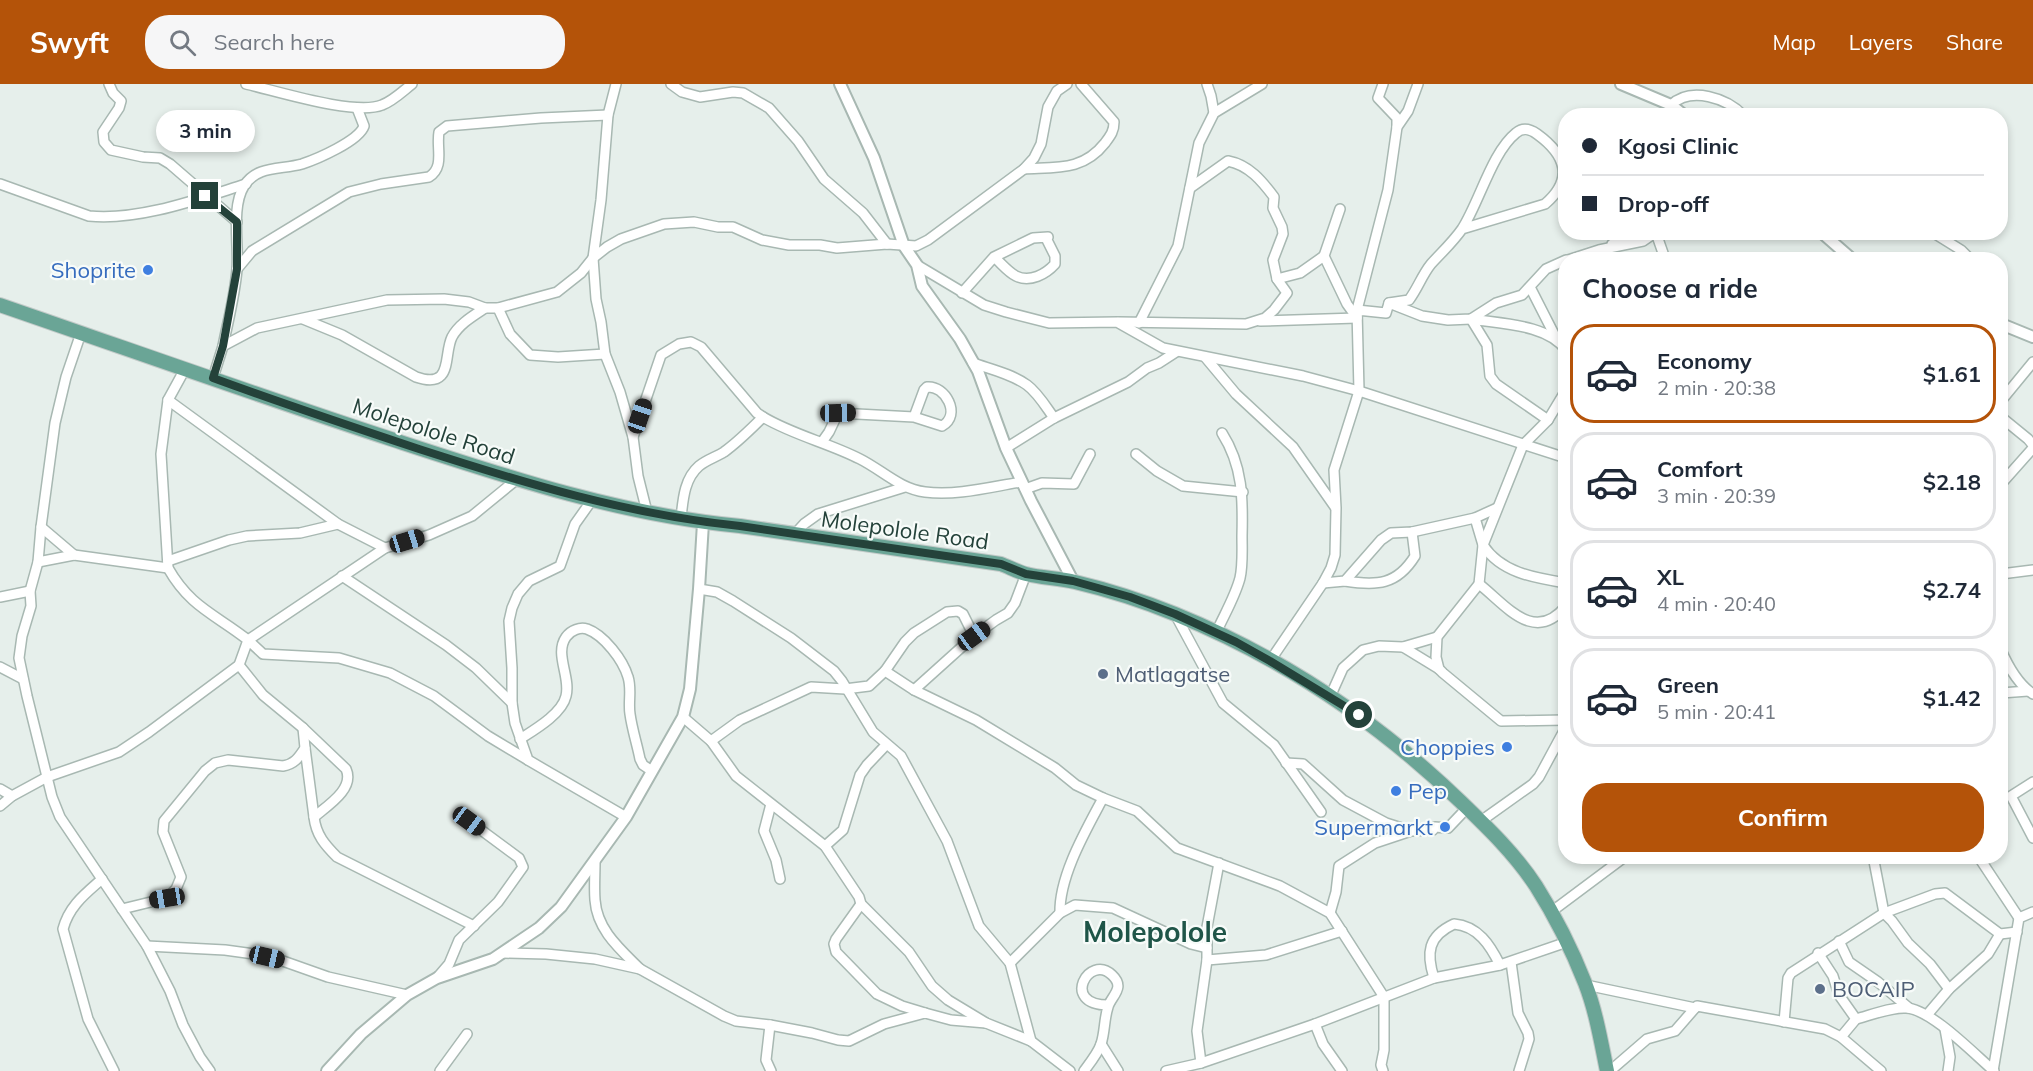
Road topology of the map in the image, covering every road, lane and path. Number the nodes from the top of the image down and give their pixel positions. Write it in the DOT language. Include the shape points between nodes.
graph roads {
  1 [pos="109,84"];
  2 [pos="246,84"];
  3 [pos="412,84"];
  4 [pos="616,84"];
  5 [pos="671,84"];
  6 [pos="840,84"];
  7 [pos="1067,84"];
  8 [pos="1081,84"];
  9 [pos="1207,84"];
  10 [pos="1262,84"];
  11 [pos="1383,84"];
  12 [pos="1418,84"];
  13 [pos="1621,84"];
  14 [pos="1057,88"];
  15 [pos="1671,105"];
  16 [pos="357,108"];
  17 [pos="1675,108"];
  18 [pos="1736,108"];
  19 [pos="1214,113"];
  20 [pos="608,115"];
  21 [pos="1397,127"];
  22 [pos="1558,156"];
  23 [pos="1024,169"];
  24 [pos="0,184"];
  25 [pos="246,184"];
  26 [pos="1190,188"];
  27 [pos="1558,190"];
  28 [pos="205,196"];
  29 [pos="1340,209"];
  30 [pos="237,222"];
  31 [pos="1462,229"];
  32 [pos="1621,240"];
  33 [pos="1643,240"];
  34 [pos="1830,240"];
  35 [pos="1945,240"];
  36 [pos="887,244"];
  37 [pos="904,246"];
  38 [pos="1599,250"];
  39 [pos="1593,252"];
  40 [pos="1844,252"];
  41 [pos="1964,252"];
  42 [pos="1324,256"];
  43 [pos="994,257"];
  44 [pos="593,258"];
  45 [pos="1558,264"];
  46 [pos="917,265"];
  47 [pos="237,269"];
  48 [pos="1277,279"];
  49 [pos="1530,287"];
  50 [pos="962,293"];
  51 [pos="1389,303"];
  52 [pos="0,305"];
  53 [pos="485,308"];
  54 [pos="498,308"];
  55 [pos="1357,314"];
  56 [pos="303,319"];
  57 [pos="1471,319"];
  58 [pos="1258,321"];
  59 [pos="1117,322"];
  60 [pos="1138,322"];
  61 [pos="2008,327"];
  62 [pos="81,333"];
  63 [pos="2033,337"];
  64 [pos="1557,339"];
  65 [pos="223,346"];
  66 [pos="1176,352"];
  67 [pos="606,354"];
  68 [pos="1205,357"];
  69 [pos="2033,362"];
  70 [pos="973,363"];
  71 [pos="185,369"];
  72 [pos="213,378"];
  73 [pos="1359,391"];
  74 [pos="2008,392"];
  75 [pos="168,400"];
  76 [pos="1558,404"];
  77 [pos="1554,411"];
  78 [pos="1558,412"];
  79 [pos="763,417"];
  80 [pos="914,417"];
  81 [pos="1054,418"];
  82 [pos="1548,420"];
  83 [pos="2008,423"];
  84 [pos="1222,433"];
  85 [pos="633,437"];
  86 [pos="822,442"];
  87 [pos="1523,445"];
  88 [pos="2033,447"];
  89 [pos="1006,448"];
  90 [pos="1090,454"];
  91 [pos="1136,454"];
  92 [pos="1558,456"];
  93 [pos="2008,476"];
  94 [pos="516,480"];
  95 [pos="1023,485"];
  96 [pos="905,488"];
  97 [pos="1243,492"];
  98 [pos="592,500"];
  99 [pos="1336,508"];
  100 [pos="1497,508"];
  101 [pos="647,512"];
  102 [pos="681,518"];
  103 [pos="1475,518"];
  104 [pos="703,523"];
  105 [pos="338,524"];
  106 [pos="41,527"];
  107 [pos="1412,532"];
  108 [pos="794,535"];
  109 [pos="1483,545"];
  110 [pos="385,548"];
  111 [pos="75,555"];
  112 [pos="38,562"];
  113 [pos="168,564"];
  114 [pos="2033,570"];
  115 [pos="2008,572"];
  116 [pos="1026,574"];
  117 [pos="342,576"];
  118 [pos="1073,581"];
  119 [pos="1345,581"];
  120 [pos="1558,581"];
  121 [pos="1323,583"];
  122 [pos="1479,584"];
  123 [pos="699,589"];
  124 [pos="30,591"];
  125 [pos="0,597"];
  126 [pos="1558,613"];
  127 [pos="1175,614"];
  128 [pos="1216,633"];
  129 [pos="974,636"];
  130 [pos="1437,637"];
  131 [pos="248,640"];
  132 [pos="1403,647"];
  133 [pos="1270,661"];
  134 [pos="239,664"];
  135 [pos="2008,666"];
  136 [pos="0,667"];
  137 [pos="1439,669"];
  138 [pos="885,671"];
  139 [pos="23,679"];
  140 [pos="845,688"];
  141 [pos="914,690"];
  142 [pos="2008,693"];
  143 [pos="2031,693"];
  144 [pos="1330,697"];
  145 [pos="512,704"];
  146 [pos="683,717"];
  147 [pos="1558,720"];
  148 [pos="303,728"];
  149 [pos="520,739"];
  150 [pos="711,741"];
  151 [pos="1558,742"];
  152 [pos="886,745"];
  153 [pos="305,748"];
  154 [pos="528,760"];
  155 [pos="1286,763"];
  156 [pos="652,771"];
  157 [pos="47,777"];
  158 [pos="2033,782"];
  159 [pos="0,789"];
  160 [pos="12,796"];
  161 [pos="2011,796"];
  162 [pos="1103,798"];
  163 [pos="2008,798"];
  164 [pos="771,804"];
  165 [pos="0,806"];
  166 [pos="1467,808"];
  167 [pos="1321,812"];
  168 [pos="314,817"];
  169 [pos="626,817"];
  170 [pos="469,821"];
  171 [pos="1481,821"];
  172 [pos="1411,831"];
  173 [pos="2033,837"];
  174 [pos="825,846"];
  175 [pos="595,862"];
  176 [pos="1219,864"];
  177 [pos="1615,864"];
  178 [pos="1875,864"];
  179 [pos="1983,864"];
  180 [pos="102,879"];
  181 [pos="780,879"];
  182 [pos="861,904"];
  183 [pos="122,909"];
  184 [pos="1551,912"];
  185 [pos="2033,912"];
  186 [pos="1060,913"];
  187 [pos="1330,913"];
  188 [pos="1884,913"];
  189 [pos="2019,918"];
  190 [pos="474,926"];
  191 [pos="1342,931"];
  192 [pos="2017,932"];
  193 [pos="2000,933"];
  194 [pos="1839,940"];
  195 [pos="1567,942"];
  196 [pos="147,946"];
  197 [pos="1207,948"];
  198 [pos="503,953"];
  199 [pos="1818,953"];
  200 [pos="1208,960"];
  201 [pos="1510,962"];
  202 [pos="1010,963"];
  203 [pos="1500,966"];
  204 [pos="640,969"];
  205 [pos="437,978"];
  206 [pos="1434,978"];
  207 [pos="1586,985"];
  208 [pos="1949,989"];
  209 [pos="407,995"];
  210 [pos="1384,998"];
  211 [pos="1108,1005"];
  212 [pos="1695,1008"];
  213 [pos="1909,1008"];
  214 [pos="925,1013"];
  215 [pos="1927,1015"];
  216 [pos="1856,1018"];
  217 [pos="1784,1022"];
  218 [pos="986,1023"];
  219 [pos="1315,1024"];
  220 [pos="770,1025"];
  221 [pos="1945,1029"];
  222 [pos="467,1034"];
  223 [pos="1841,1037"];
  224 [pos="1031,1041"];
  225 [pos="1101,1044"];
  226 [pos="1199,1066"];
  227 [pos="1379,1069"];
  228 [pos="114,1071"];
  229 [pos="210,1071"];
  230 [pos="327,1071"];
  231 [pos="440,1071"];
  232 [pos="771,1071"];
  233 [pos="1070,1071"];
  234 [pos="1084,1071"];
  235 [pos="1118,1071"];
  236 [pos="1166,1071"];
  237 [pos="1342,1071"];
  238 [pos="1519,1071"];
  239 [pos="1609,1071"];
  240 [pos="1881,1071"];
  241 [pos="1948,1071"];
  242 [pos="1994,1071"];
  1 -- 28 [label="street" via="121,101 102,132 104,142 111,150 160,158"];
  2 -- 16 [label="street"];
  3 -- 16 [label="street" via="383,105"];
  4 -- 20 [label="street"];
  5 -- 36 [label="street" via="700,97 743,93 769,108 824,179 863,213"];
  6 -- 37 [label="street" via="874,158"];
  7 -- 14 [label="street"];
  8 -- 23 [label="street" via="1114,122 1113,132 1084,162 1061,168"];
  9 -- 19 [label="street"];
  10 -- 19 [label="street"];
  11 -- 21 [label="street" via="1378,98 1397,118"];
  12 -- 21 [label="street"];
  13 -- 15 [label="street"];
  14 -- 23 [label="street" via="1048,106 1041,144"];
  15 -- 17 [label="street"];
  15 -- 18 [label="street" via="1693,96 1714,97"];
  16 -- 25 [label="street" via="364,126 359,134 300,164 252,176"];
  19 -- 26 [label="street" via="1199,143"];
  20 -- 44 [label="street"];
  20 -- 47 [label="street" via="442,128 438,138 440,162 434,174 349,192 252,251"];
  21 -- 55 [label="street" via="1388,190"];
  22 -- 31 [label="street" via="1532,130 1518,131 1505,145"];
  23 -- 37 [label="street" via="928,240"];
  24 -- 28 [label="street" via="89,216 104,217 144,213"];
  25 -- 28 [label="street"];
  25 -- 30 [label="street" via="240,193"];
  26 -- 48 [label="street" via="1228,161 1241,164 1258,178 1274,197 1273,208 1282,227 1273,260"];
  26 -- 60 [label="street" via="1178,246"];
  27 -- 31 [label="street" via="1545,204"];
  28 -- 30 [label="street"];
  29 -- 42 [label="street"];
  30 -- 47 [label="street"];
  31 -- 51 [label="street" via="1424,274 1409,300"];
  32 -- 38 [label="street"];
  33 -- 38 [label="street"];
  34 -- 40 [label="street"];
  35 -- 41 [label="street"];
  36 -- 37 [label="street"];
  36 -- 44 [label="street" via="852,248 789,245 762,240 733,227 694,222 664,224 621,239"];
  37 -- 46 [label="street"];
  38 -- 39 [label="street"];
  42 -- 48 [label="street" via="1300,273"];
  42 -- 55 [label="street" via="1347,304"];
  43 -- 43 [label="street" via="1033,238 1047,237 1055,264 1036,277 1023,278"];
  43 -- 50 [label="street"];
  44 -- 54 [label="street" via="557,292"];
  44 -- 67 [label="street"];
  45 -- 49 [label="street" via="1546,269"];
  46 -- 50 [label="street"];
  46 -- 70 [label="street" via="922,286"];
  47 -- 65 [label="street"];
  48 -- 58 [label="street" via="1287,293 1274,310"];
  49 -- 57 [label="street" via="1522,295 1496,303"];
  49 -- 64 [label="street"];
  50 -- 59 [label="street" via="984,305 1049,323"];
  51 -- 55 [label="street" via="1386,313"];
  51 -- 57 [label="street" via="1422,316"];
  52 -- 62 [label="main road, Molepolole Road"];
  53 -- 54 [label="street"];
  53 -- 56 [label="street" via="444,299 387,300"];
  53 -- 56 [label="street" via="453,336 444,370 430,380"];
  54 -- 67 [label="street" via="510,334 530,355"];
  55 -- 58 [label="street"];
  55 -- 73 [label="street"];
  56 -- 65 [label="street" via="257,328"];
  57 -- 64 [label="street" via="1536,330"];
  57 -- 82 [label="street" via="1487,345 1490,376 1496,384"];
  58 -- 60 [label="street" via="1235,325"];
  59 -- 60 [label="street"];
  59 -- 66 [label="street"];
  61 -- 63 [label="street"];
  62 -- 71 [label="main road, Molepolole Road"];
  62 -- 106 [label="street" via="55,423"];
  65 -- 72 [label="street"];
  66 -- 68 [label="street"];
  66 -- 81 [label="street" via="1128,382"];
  67 -- 85 [label="street"];
  68 -- 73 [label="street" via="1304,375"];
  68 -- 99 [label="street" via="1236,394 1293,447"];
  69 -- 74 [label="street"];
  70 -- 81 [label="street" via="1027,385"];
  70 -- 89 [label="street"];
  71 -- 72 [label="main road, Molepolole Road"];
  71 -- 75 [label="street"];
  72 -- 94 [label="main road, Molepolole Road"];
  73 -- 87 [label="street"];
  73 -- 99 [label="street" via="1334,470"];
  75 -- 105 [label="street"];
  75 -- 113 [label="street" via="161,454"];
  76 -- 77 [label="street"];
  77 -- 78 [label="street"];
  77 -- 82 [label="street"];
  79 -- 85 [label="street" via="701,347 690,342 661,355"];
  79 -- 86 [label="street"];
  79 -- 102 [label="street" via="724,452 694,472 684,494"];
  80 -- 80 [label="street" via="927,387 936,387 949,401 952,415 942,426"];
  80 -- 86 [label="street" via="838,413"];
  81 -- 89 [label="street"];
  82 -- 87 [label="street"];
  83 -- 88 [label="street"];
  84 -- 97 [label="street" via="1234,454"];
  85 -- 101 [label="street"];
  86 -- 96 [label="street" via="877,468"];
  87 -- 92 [label="street"];
  87 -- 100 [label="street"];
  88 -- 93 [label="street"];
  89 -- 95 [label="street"];
  90 -- 95 [label="street" via="1074,484"];
  91 -- 97 [label="street" via="1183,486"];
  94 -- 98 [label="main road, Molepolole Road"];
  94 -- 110 [label="street" via="472,516"];
  95 -- 96 [label="street" via="953,493"];
  95 -- 118 [label="street"];
  96 -- 108 [label="street" via="818,514"];
  97 -- 128 [label="street" via="1241,575"];
  98 -- 101 [label="main road, Molepolole Road"];
  98 -- 145 [label="street" via="574,524 560,566 529,581 512,608"];
  99 -- 121 [label="street" via="1335,555"];
  100 -- 103 [label="street"];
  100 -- 109 [label="street"];
  101 -- 102 [label="main road, Molepolole Road"];
  102 -- 104 [label="main road, Molepolole Road"];
  103 -- 107 [label="street"];
  103 -- 109 [label="street"];
  104 -- 108 [label="main road, Molepolole Road"];
  104 -- 123 [label="street"];
  105 -- 110 [label="street"];
  105 -- 113 [label="street" via="300,533 238,538"];
  106 -- 111 [label="street"];
  106 -- 112 [label="street"];
  107 -- 119 [label="street" via="1386,536"];
  107 -- 119 [label="street" via="1414,556 1399,576 1375,584"];
  108 -- 116 [label="main road, Molepolole Road" via="1001,564"];
  109 -- 120 [label="street" via="1490,556 1511,571"];
  109 -- 122 [label="street"];
  110 -- 117 [label="street"];
  111 -- 112 [label="street"];
  111 -- 113 [label="street"];
  112 -- 124 [label="street"];
  113 -- 131 [label="street" via="177,584 191,600"];
  114 -- 115 [label="street"];
  116 -- 118 [label="main road, Molepolole Road"];
  116 -- 129 [label="street" via="1016,603 1008,613"];
  117 -- 131 [label="street"];
  117 -- 145 [label="street" via="446,645"];
  118 -- 127 [label="main road, Molepolole Road"];
  119 -- 121 [label="street"];
  121 -- 133 [label="street"];
  122 -- 126 [label="street" via="1517,617 1532,623 1544,622"];
  122 -- 130 [label="street"];
  123 -- 140 [label="street" via="717,592 790,638 834,671"];
  123 -- 146 [label="street" via="690,689"];
  124 -- 125 [label="street"];
  124 -- 139 [label="street" via="31,606 19,658"];
  127 -- 128 [label="main road, Molepolole Road"];
  127 -- 155 [label="street" via="1223,703 1266,737"];
  128 -- 133 [label="main road, Molepolole Road"];
  129 -- 138 [label="street" via="963,614 947,612 908,638"];
  129 -- 141 [label="street"];
  130 -- 132 [label="street"];
  130 -- 137 [label="street"];
  131 -- 134 [label="street"];
  131 -- 154 [label="street" via="263,654 339,658 390,673 434,696"];
  132 -- 137 [label="street"];
  132 -- 144 [label="street" via="1363,650 1343,668"];
  133 -- 144 [label="main road, Molepolole Road"];
  134 -- 148 [label="street" via="263,695"];
  134 -- 157 [label="street" via="119,752"];
  135 -- 143 [label="street"];
  136 -- 139 [label="street"];
  137 -- 147 [label="street" via="1496,719"];
  138 -- 140 [label="street" via="869,686"];
  138 -- 141 [label="street"];
  139 -- 157 [label="street"];
  140 -- 150 [label="street" via="811,687 740,720"];
  140 -- 152 [label="street"];
  141 -- 162 [label="street" via="976,720 1076,785"];
  142 -- 143 [label="street"];
  144 -- 166 [label="main road, Molepolole Road" via="1407,752"];
  145 -- 149 [label="street"];
  146 -- 150 [label="street"];
  146 -- 156 [label="street"];
  148 -- 153 [label="street"];
  148 -- 168 [label="street" via="349,777 338,795"];
  149 -- 154 [label="street"];
  149 -- 156 [label="street" via="561,706 566,697 563,644 567,636 582,628 600,637 624,668 640,759"];
  150 -- 164 [label="street" via="736,776"];
  151 -- 171 [label="street" via="1533,784"];
  152 -- 174 [label="street" via="860,775 843,830"];
  152 -- 202 [label="street" via="905,763 947,841 979,926"];
  153 -- 168 [label="street"];
  153 -- 183 [label="street" via="297,759 283,766 228,760 205,771 164,821 163,832 181,876 176,889 167,898"];
  154 -- 169 [label="street"];
  155 -- 167 [label="street"];
  155 -- 172 [label="street" via="1303,764 1343,801"];
  156 -- 169 [label="street"];
  157 -- 160 [label="street"];
  157 -- 180 [label="street" via="60,817"];
  158 -- 161 [label="street"];
  159 -- 160 [label="street"];
  160 -- 165 [label="street"];
  161 -- 163 [label="street"];
  161 -- 173 [label="street"];
  162 -- 176 [label="street" via="1137,811 1177,848"];
  162 -- 186 [label="street" via="1074,856 1060,899"];
  164 -- 174 [label="street"];
  164 -- 181 [label="street" via="764,831"];
  166 -- 171 [label="main road, Molepolole Road"];
  166 -- 172 [label="street" via="1448,828"];
  168 -- 190 [label="street" via="315,829 337,857"];
  169 -- 175 [label="street"];
  170 -- 190 [label="street" via="519,858 523,867 502,898"];
  171 -- 184 [label="main road, Molepolole Road" via="1524,869"];
  172 -- 187 [label="street" via="1375,843 1339,866"];
  174 -- 182 [label="street"];
  175 -- 198 [label="street" via="551,917"];
  175 -- 204 [label="street" via="595,899 600,922"];
  176 -- 187 [label="street" via="1280,886"];
  176 -- 197 [label="street"];
  177 -- 184 [label="street"];
  178 -- 188 [label="street"];
  179 -- 189 [label="street"];
  180 -- 183 [label="street"];
  180 -- 228 [label="street" via="74,904 63,929 87,1019"];
  182 -- 214 [label="street" via="836,939 836,952 877,994"];
  182 -- 218 [label="street" via="909,952 940,994"];
  183 -- 196 [label="street"];
  184 -- 195 [label="main road, Molepolole Road"];
  185 -- 189 [label="street"];
  186 -- 197 [label="street" via="1075,905 1113,908"];
  186 -- 202 [label="street"];
  187 -- 191 [label="street"];
  188 -- 193 [label="street" via="1945,893"];
  188 -- 194 [label="street"];
  188 -- 208 [label="street"];
  189 -- 192 [label="street"];
  190 -- 205 [label="street" via="459,940"];
  191 -- 200 [label="street" via="1266,955"];
  191 -- 210 [label="street"];
  192 -- 193 [label="street"];
  192 -- 242 [label="street"];
  193 -- 208 [label="street" via="1988,954"];
  194 -- 199 [label="street"];
  194 -- 213 [label="street" via="1849,962"];
  195 -- 201 [label="street"];
  195 -- 207 [label="main road, Molepolole Road"];
  196 -- 209 [label="street" via="254,954 328,977"];
  196 -- 229 [label="street" via="183,1025"];
  197 -- 200 [label="street"];
  198 -- 204 [label="street" via="595,959"];
  198 -- 205 [label="street"];
  199 -- 216 [label="street" via="1833,976 1839,995"];
  199 -- 217 [label="street" via="1788,978"];
  200 -- 226 [label="street" via="1197,1031"];
  201 -- 203 [label="street"];
  201 -- 238 [label="street" via="1518,1013 1529,1039"];
  202 -- 224 [label="street"];
  203 -- 206 [label="street"];
  203 -- 206 [label="street" via="1483,938 1473,929 1454,924 1433,941 1429,962"];
  204 -- 220 [label="street" via="724,1016"];
  205 -- 209 [label="street"];
  206 -- 210 [label="street"];
  207 -- 212 [label="street"];
  207 -- 239 [label="main road, Molepolole Road"];
  208 -- 215 [label="street"];
  209 -- 230 [label="street" via="361,1034"];
  210 -- 219 [label="street"];
  210 -- 227 [label="street" via="1384,1050"];
  211 -- 211 [label="street" via="1095,1005 1083,996 1083,980 1095,970 1110,973 1116,980 1116,996"];
  211 -- 225 [label="street"];
  212 -- 217 [label="street"];
  212 -- 239 [label="street" via="1675,1031 1647,1039"];
  213 -- 215 [label="street"];
  213 -- 216 [label="street"];
  214 -- 218 [label="street"];
  214 -- 220 [label="street" via="884,1024 849,1041"];
  215 -- 221 [label="street"];
  216 -- 223 [label="street"];
  217 -- 223 [label="street" via="1825,1029"];
  218 -- 224 [label="street"];
  219 -- 226 [label="street"];
  219 -- 237 [label="street" via="1323,1044"];
  220 -- 232 [label="street" via="766,1060"];
  221 -- 241 [label="street" via="1950,1056"];
  221 -- 242 [label="street"];
  222 -- 231 [label="street"];
  223 -- 240 [label="street"];
  224 -- 233 [label="street"];
  225 -- 234 [label="street"];
  225 -- 235 [label="street"];
  226 -- 236 [label="street"];
}
